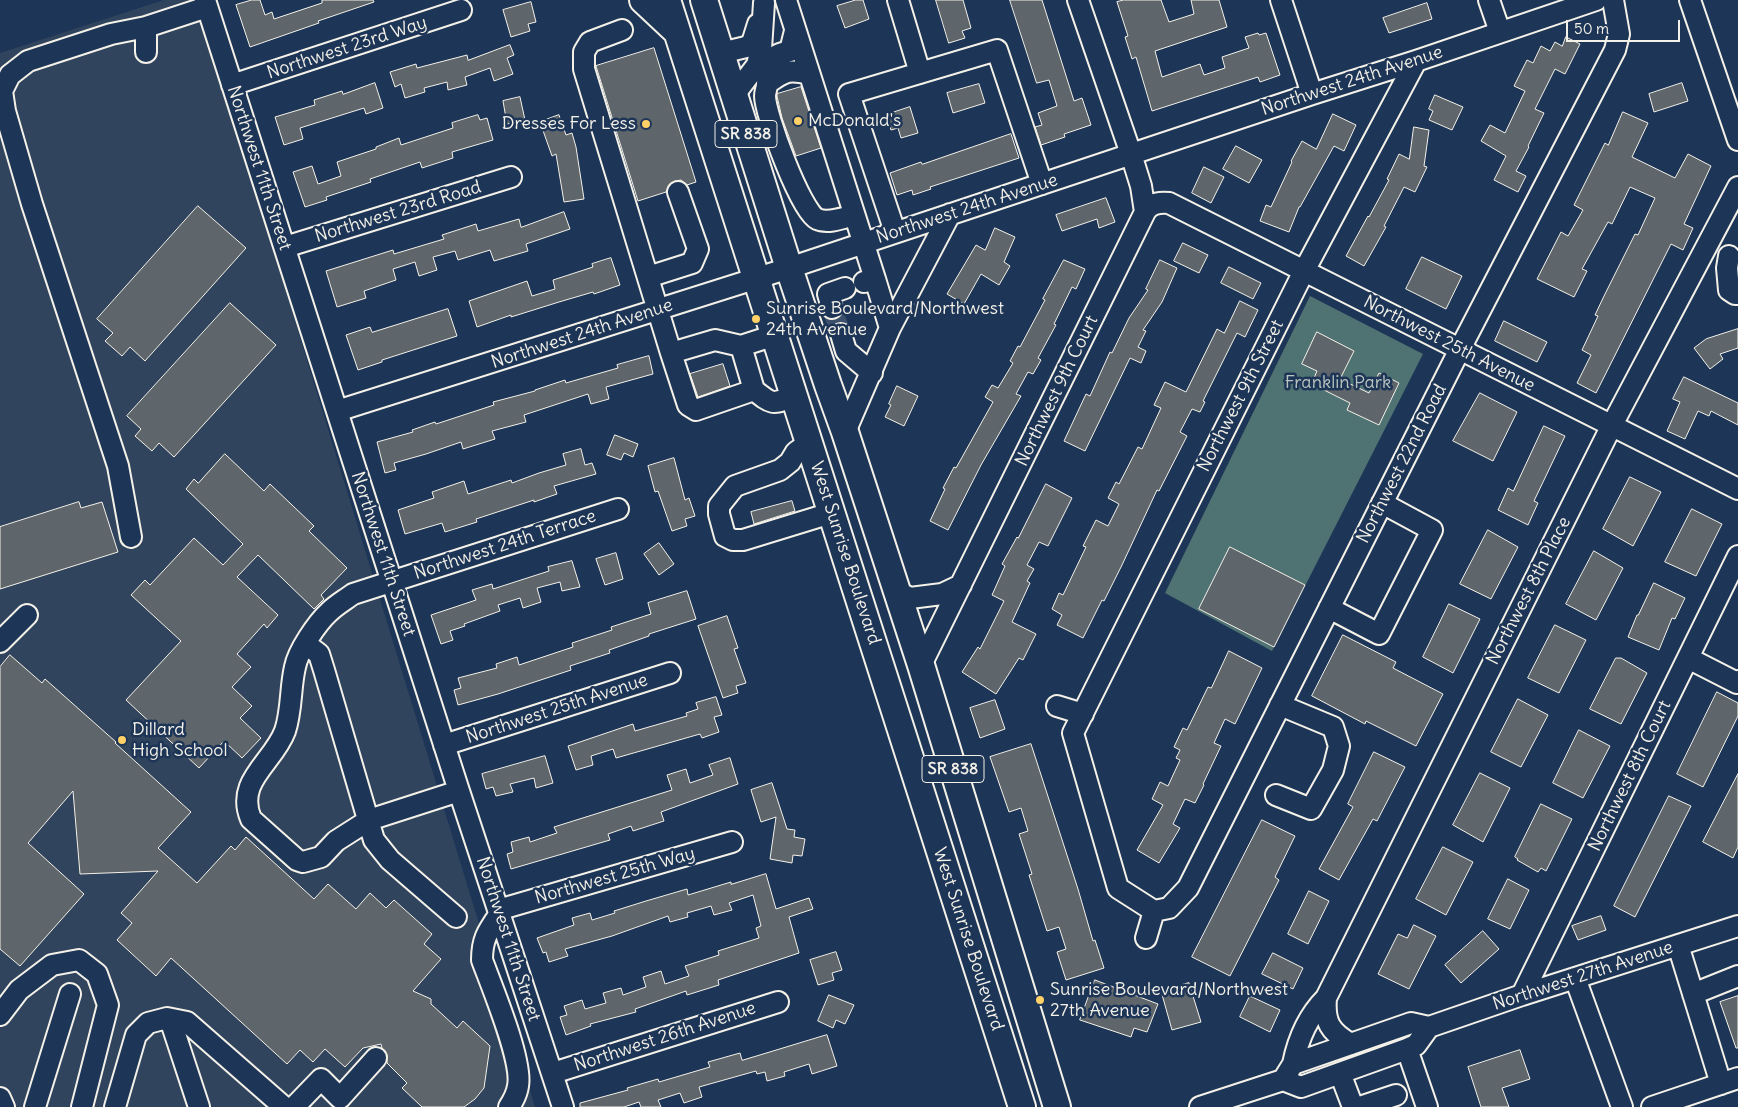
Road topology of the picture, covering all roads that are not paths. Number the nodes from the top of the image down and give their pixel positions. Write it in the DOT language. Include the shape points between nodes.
graph roads {
  1 [pos="643,0"];
  2 [pos="667,0"];
  3 [pos="704,0"];
  4 [pos="719,0"];
  5 [pos="786,0"];
  6 [pos="898,0"];
  7 [pos="1078,0"];
  8 [pos="1281,0"];
  9 [pos="1489,0"];
  10 [pos="1596,0"];
  11 [pos="1613,0"];
  12 [pos="1690,0"];
  13 [pos="767,1"];
  14 [pos="206,4"];
  15 [pos="461,10"];
  16 [pos="146,27"];
  17 [pos="622,30"];
  18 [pos="1500,32"];
  19 [pos="678,33"];
  20 [pos="719,47"];
  21 [pos="146,52"];
  22 [pos="801,61"];
  23 [pos="1416,61"];
  24 [pos="920,73"];
  25 [pos="768,83"];
  26 [pos="232,85"];
  27 [pos="1312,94"];
  28 [pos="734,95"];
  29 [pos="1738,140"];
  30 [pos="1133,161"];
  31 [pos="511,177"];
  32 [pos="1042,184"];
  33 [pos="1738,187"];
  34 [pos="678,192"];
  35 [pos="1158,206"];
  36 [pos="950,214"];
  37 [pos="854,215"];
  38 [pos="895,232"];
  39 [pos="1709,242"];
  40 [pos="864,243"];
  41 [pos="285,247"];
  42 [pos="1734,257"];
  43 [pos="789,268"];
  44 [pos="1304,271"];
  45 [pos="648,277"];
  46 [pos="757,278"];
  47 [pos="861,283"];
  48 [pos="1738,294"];
  49 [pos="832,308"];
  50 [pos="658,310"];
  51 [pos="890,328"];
  52 [pos="841,334"];
  53 [pos="775,336"];
  54 [pos="741,346"];
  55 [pos="1460,349"];
  56 [pos="672,353"];
  57 [pos="872,373"];
  58 [pos="754,390"];
  59 [pos="794,397"];
  60 [pos="337,411"];
  61 [pos="1612,425"];
  62 [pos="845,432"];
  63 [pos="809,443"];
  64 [pos="1738,489"];
  65 [pos="1382,503"];
  66 [pos="618,509"];
  67 [pos="832,513"];
  68 [pos="131,537"];
  69 [pos="1738,556"];
  70 [pos="392,581"];
  71 [pos="1732,582"];
  72 [pos="961,585"];
  73 [pos="896,591"];
  74 [pos="1329,608"];
  75 [pos="27,615"];
  76 [pos="0,642"];
  77 [pos="306,644"];
  78 [pos="1688,658"];
  79 [pos="921,665"];
  80 [pos="670,673"];
  81 [pos="1738,682"];
  82 [pos="1280,705"];
  83 [pos="1057,706"];
  84 [pos="1083,714"];
  85 [pos="444,746"];
  86 [pos="459,790"];
  87 [pos="1276,795"];
  88 [pos="369,820"];
  89 [pos="732,842"];
  90 [pos="1154,910"];
  91 [pos="498,913"];
  92 [pos="456,917"];
  93 [pos="1738,926"];
  94 [pos="1146,938"];
  95 [pos="1678,945"];
  96 [pos="1738,976"];
  97 [pos="1575,978"];
  98 [pos="70,994"];
  99 [pos="1693,994"];
  100 [pos="1522,995"];
  101 [pos="1326,998"];
  102 [pos="778,1002"];
  103 [pos="0,1015"];
  104 [pos="170,1019"];
  105 [pos="1429,1027"];
  106 [pos="1351,1044"];
  107 [pos="1407,1049"];
  108 [pos="376,1058"];
  109 [pos="1288,1072"];
  110 [pos="553,1073"];
  111 [pos="1340,1073"];
  112 [pos="1729,1081"];
  113 [pos="1396,1095"];
  114 [pos="0,1098"];
  115 [pos="1246,1100"];
  116 [pos="36,1106"];
  117 [pos="4,1107"];
  118 [pos="82,1107"];
  119 [pos="115,1107"];
  120 [pos="199,1107"];
  121 [pos="284,1107"];
  122 [pos="294,1107"];
  123 [pos="509,1107"];
  124 [pos="563,1107"];
  125 [pos="1022,1107"];
  126 [pos="1057,1107"];
  127 [pos="1200,1107"];
  128 [pos="1353,1107"];
  129 [pos="1360,1107"];
  130 [pos="1427,1107"];
  131 [pos="1622,1107"];
  132 [pos="1652,1107"];
  1 -- 19 [label="main road"];
  2 -- 19 [label="main road, West Sunrise Boulevard / SR 838"];
  3 -- 20 [label="main road, West Sunrise Boulevard / SR 838"];
  4 -- 20 [label="main road"];
  5 -- 22 [label="street"];
  6 -- 24 [label="street"];
  7 -- 30 [label="street"];
  8 -- 27 [label="street"];
  9 -- 18 [label="street"];
  10 -- 18 [label="street, Northwest 24th Avenue"];
  11 -- 55 [label="street, Northwest 22nd Road" via="1619,34 1615,50"];
  12 -- 29 [label="street"];
  13 -- 20 [label="street" via="752,43 746,47"];
  13 -- 28 [label="street" via="757,65"];
  14 -- 16 [label="street"];
  14 -- 26 [label="street, Northwest 11th Street"];
  15 -- 26 [label="street, Northwest 23rd Way"];
  16 -- 21 [label="street"];
  16 -- 68 [label="street" via="111,34 28,61 10,75 2,91 32,204 118,466"];
  17 -- 45 [label="street" via="590,42 584,52 584,69"];
  18 -- 23 [label="street, Northwest 24th Avenue"];
  19 -- 46 [label="main road, West Sunrise Boulevard / SR 838"];
  20 -- 28 [label="main road, West Sunrise Boulevard / SR 838"];
  22 -- 25 [label="street"];
  22 -- 25 [label="street" via="777,55 767,70"];
  22 -- 37 [label="street"];
  23 -- 27 [label="street, Northwest 24th Avenue"];
  23 -- 44 [label="street, Northwest 9th Street"];
  24 -- 32 [label="street" via="997,50"];
  24 -- 38 [label="street" via="848,94"];
  25 -- 37 [label="street" via="767,106 788,170 806,208 816,219 829,221"];
  26 -- 41 [label="street, Northwest 11th Street"];
  27 -- 30 [label="street, Northwest 24th Avenue"];
  28 -- 43 [label="main road, West Sunrise Boulevard / SR 838"];
  30 -- 32 [label="street, Northwest 24th Avenue"];
  30 -- 35 [label="street"];
  31 -- 41 [label="street, Northwest 23rd Road"];
  32 -- 36 [label="street, Northwest 24th Avenue"];
  33 -- 39 [label="street, Northwest 8th Place"];
  34 -- 45 [label="street" via="698,250 692,263"];
  35 -- 44 [label="street, Northwest 25th Avenue"];
  35 -- 72 [label="street, Northwest 9th Court"];
  36 -- 38 [label="street, Northwest 24th Avenue"];
  36 -- 51 [label="street"];
  37 -- 40 [label="street"];
  38 -- 40 [label="street, Northwest 24th Avenue"];
  39 -- 42 [label="street"];
  39 -- 61 [label="street, Northwest 8th Place"];
  40 -- 43 [label="street, Northwest 24th Avenue"];
  40 -- 47 [label="street"];
  41 -- 60 [label="street, Northwest 11th Street"];
  42 -- 48 [label="street" via="1727,268 1729,290"];
  43 -- 46 [label="street, Northwest 24th Avenue"];
  43 -- 62 [label="main road, West Sunrise Boulevard / SR 838"];
  44 -- 55 [label="street, Northwest 25th Avenue"];
  44 -- 84 [label="street, Northwest 9th Street"];
  45 -- 50 [label="street"];
  46 -- 50 [label="street, Northwest 24th Avenue"];
  46 -- 53 [label="main road, West Sunrise Boulevard / SR 838"];
  47 -- 49 [label="street" via="828,294"];
  47 -- 51 [label="street"];
  50 -- 56 [label="street"];
  50 -- 60 [label="street, Northwest 24th Avenue"];
  51 -- 57 [label="street"];
  52 -- 57 [label="street" via="846,351"];
  53 -- 54 [label="street"];
  53 -- 59 [label="main road, West Sunrise Boulevard / SR 838"];
  54 -- 56 [label="street" via="716,340"];
  54 -- 58 [label="street"];
  55 -- 61 [label="street, Northwest 25th Avenue"];
  55 -- 65 [label="street, Northwest 22nd Road"];
  56 -- 58 [label="street" via="688,405 696,410"];
  57 -- 62 [label="street"];
  58 -- 59 [label="street" via="769,402"];
  59 -- 63 [label="main road, West Sunrise Boulevard / SR 838"];
  60 -- 70 [label="street, Northwest 11th Street"];
  61 -- 64 [label="street, Northwest 25th Avenue"];
  61 -- 101 [label="street, Northwest 8th Place"];
  62 -- 73 [label="main road, West Sunrise Boulevard / SR 838"];
  63 -- 67 [label="main road, West Sunrise Boulevard / SR 838"];
  63 -- 67 [label="street" via="780,470 735,486 719,506 725,536 742,540"];
  65 -- 74 [label="street, Northwest 22nd Road"];
  65 -- 74 [label="street" via="1432,530 1379,634"];
  66 -- 70 [label="street, Northwest 24th Terrace"];
  67 -- 125 [label="main road, West Sunrise Boulevard / SR 838"];
  69 -- 71 [label="street, Northwest 8th Court"];
  70 -- 77 [label="street, Northwest 24th Terrace" via="353,594 328,612"];
  70 -- 85 [label="street, Northwest 11th Street"];
  71 -- 78 [label="street, Northwest 8th Court"];
  72 -- 73 [label="street" via="942,594 910,598"];
  72 -- 79 [label="street, Northwest 9th Court"];
  73 -- 79 [label="main road, West Sunrise Boulevard / SR 838"];
  74 -- 82 [label="street, Northwest 22nd Road"];
  75 -- 76 [label="street"];
  77 -- 88 [label="street" via="319,654"];
  77 -- 88 [label="street, Northwest 24th Terrace" via="295,666 286,730 252,780 246,800 248,812 251,819 303,862 321,857 336,841"];
  78 -- 81 [label="street"];
  78 -- 100 [label="street, Northwest 8th Court"];
  79 -- 126 [label="main road, West Sunrise Boulevard / SR 838"];
  80 -- 85 [label="street, Northwest 25th Avenue"];
  82 -- 87 [label="street" via="1333,727 1339,746 1333,770 1311,809"];
  82 -- 90 [label="street, Northwest 22nd Road" via="1188,888 1170,908"];
  83 -- 84 [label="street"];
  84 -- 90 [label="street, Northwest 9th Street" via="1074,733 1118,888"];
  85 -- 86 [label="street, Northwest 11th Street"];
  86 -- 88 [label="street"];
  86 -- 91 [label="street, Northwest 11th Street"];
  88 -- 92 [label="street" via="374,840 390,860"];
  89 -- 91 [label="street, Northwest 25th Way"];
  90 -- 94 [label="street"];
  91 -- 110 [label="street, Northwest 11th Street"];
  91 -- 123 [label="street" via="482,945 482,960 517,1064 518,1085"];
  93 -- 95 [label="street, Northwest 27th Avenue"];
  95 -- 97 [label="street, Northwest 27th Avenue"];
  95 -- 99 [label="street"];
  96 -- 99 [label="street"];
  97 -- 100 [label="street, Northwest 27th Avenue"];
  97 -- 131 [label="street"];
  98 -- 116 [label="street"];
  99 -- 112 [label="street"];
  100 -- 105 [label="street, Northwest 27th Avenue"];
  101 -- 106 [label="street, Northwest 8th Place" via="1326,1020 1336,1034"];
  101 -- 109 [label="street, Northwest 8th Place" via="1315,1010 1297,1045"];
  102 -- 110 [label="street, Northwest 26th Avenue"];
  103 -- 118 [label="street" via="19,990 52,965 79,960 97,974 108,1005"];
  104 -- 119 [label="street" via="148,1023 136,1035"];
  104 -- 120 [label="street"];
  104 -- 121 [label="street" via="187,1022"];
  105 -- 106 [label="street, Northwest 27th Avenue" via="1411,1023"];
  105 -- 107 [label="street" via="1416,1046"];
  106 -- 109 [label="street, Northwest 27th Avenue"];
  107 -- 111 [label="street"];
  107 -- 130 [label="street"];
  108 -- 122 [label="street" via="340,1098 321,1079"];
  109 -- 111 [label="street" via="1300,1087"];
  109 -- 115 [label="street, Northwest 27th Avenue"];
  110 -- 124 [label="street, Northwest 11th Street"];
  111 -- 128 [label="street"];
  112 -- 132 [label="street"];
  113 -- 129 [label="street"];
  114 -- 117 [label="street"];
  115 -- 127 [label="street, Northwest 27th Avenue"];
}
